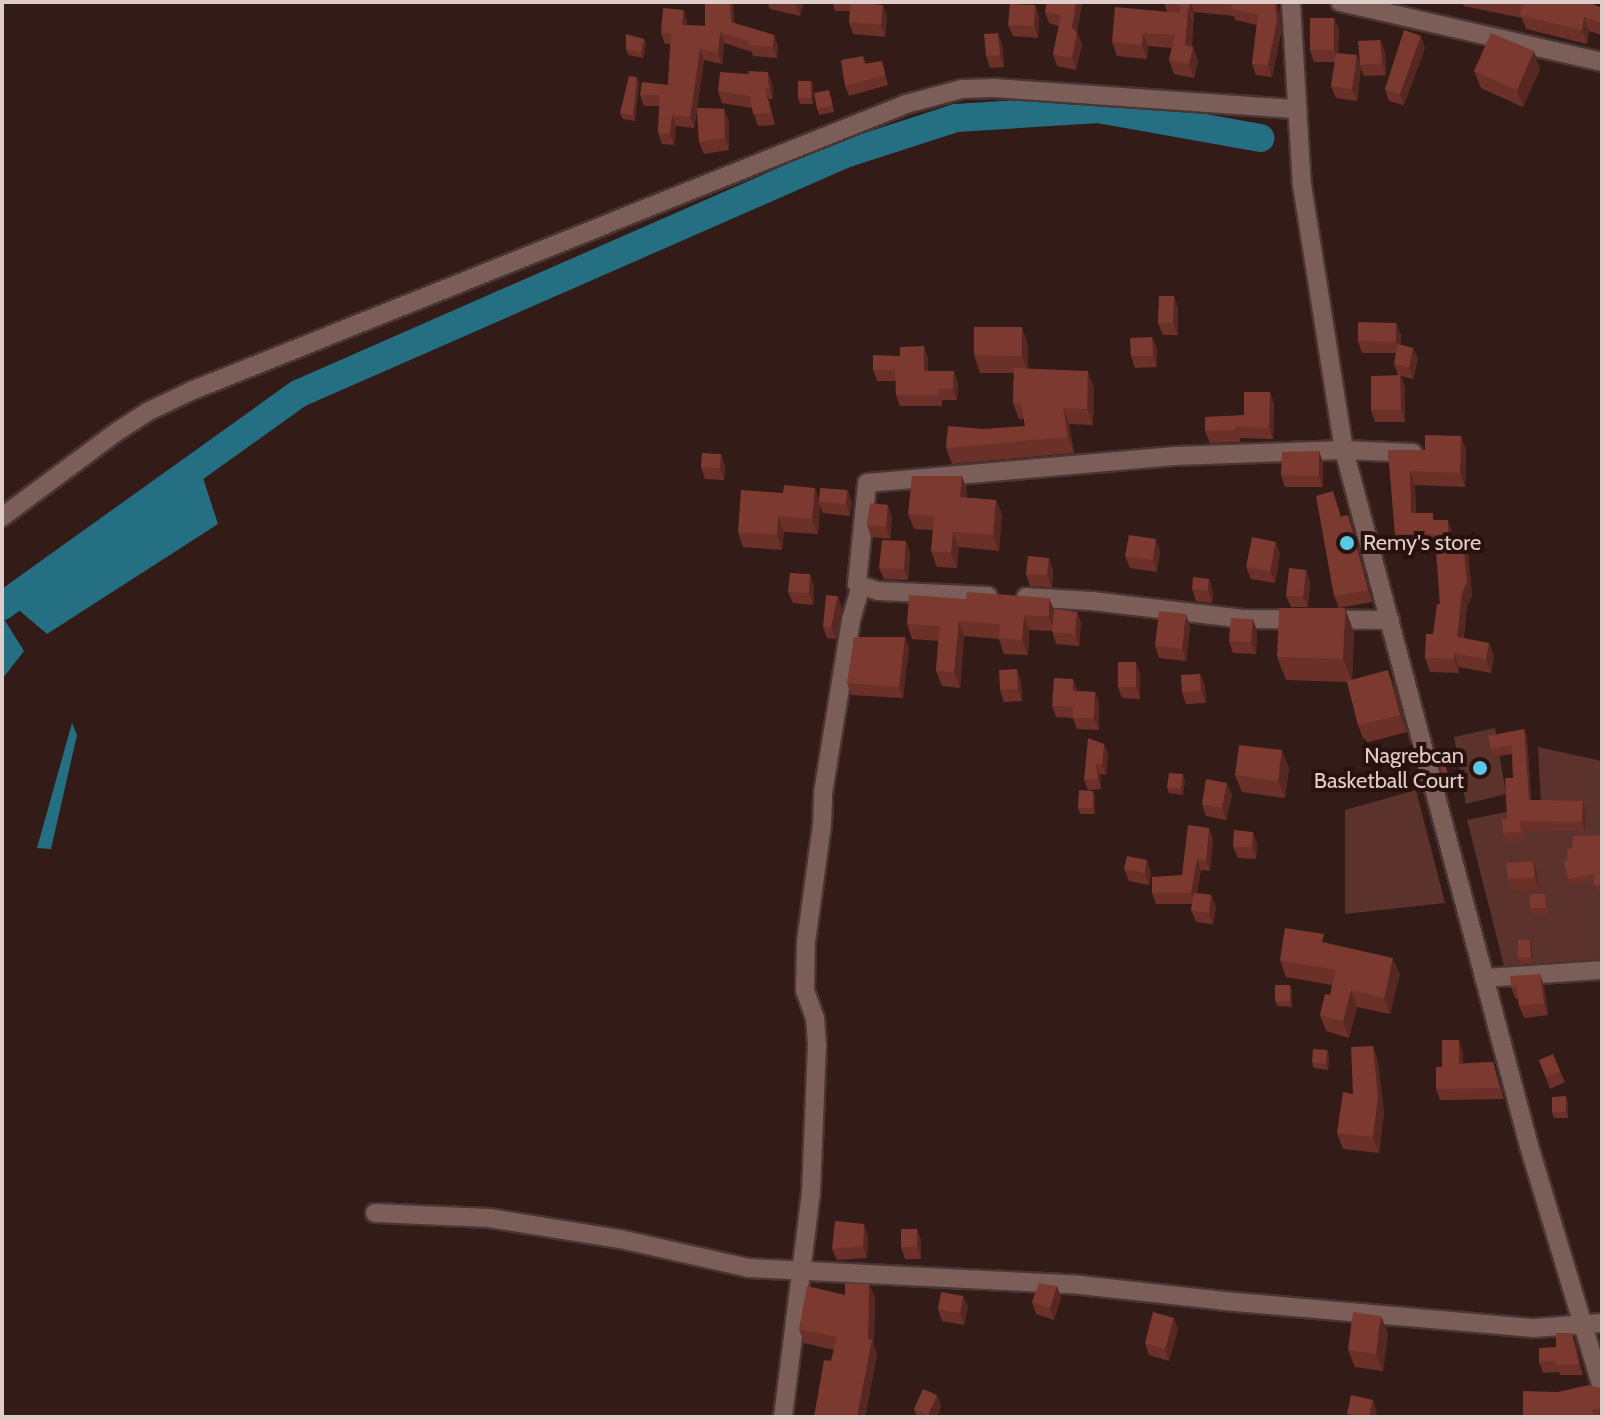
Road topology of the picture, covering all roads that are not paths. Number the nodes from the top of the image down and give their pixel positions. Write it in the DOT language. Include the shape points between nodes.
graph roads {
  1 [pos="1291,2"];
  2 [pos="1340,2"];
  3 [pos="1602,62"];
  4 [pos="1297,109"];
  5 [pos="1344,450"];
  6 [pos="1415,453"];
  7 [pos="2,517"];
  8 [pos="861,586"];
  9 [pos="1390,620"];
  10 [pos="1602,970"];
  11 [pos="1484,978"];
  12 [pos="375,1213"];
  13 [pos="804,1271"];
  14 [pos="1593,1324"];
  15 [pos="1602,1388"];
  16 [pos="783,1417"];
  1 -- 4 [label="street"];
  2 -- 3 [label="street"];
  4 -- 5 [label="street" via="1302,185"];
  4 -- 7 [label="street" via="994,88 962,89 906,104 191,391 137,418"];
  5 -- 6 [label="street"];
  5 -- 8 [label="street" via="1175,456 869,482 854,578"];
  5 -- 9 [label="street"];
  8 -- 9 [label="street" via="1092,601 1246,619"];
  8 -- 13 [label="street" via="823,793 806,942 805,990 817,1045"];
  9 -- 11 [label="street"];
  10 -- 11 [label="street"];
  11 -- 14 [label="street" via="1529,1146"];
  12 -- 13 [label="street" via="489,1218 620,1239 749,1268"];
  13 -- 14 [label="street" via="1080,1285 1534,1328"];
  13 -- 16 [label="street"];
  14 -- 15 [label="street"];
}
